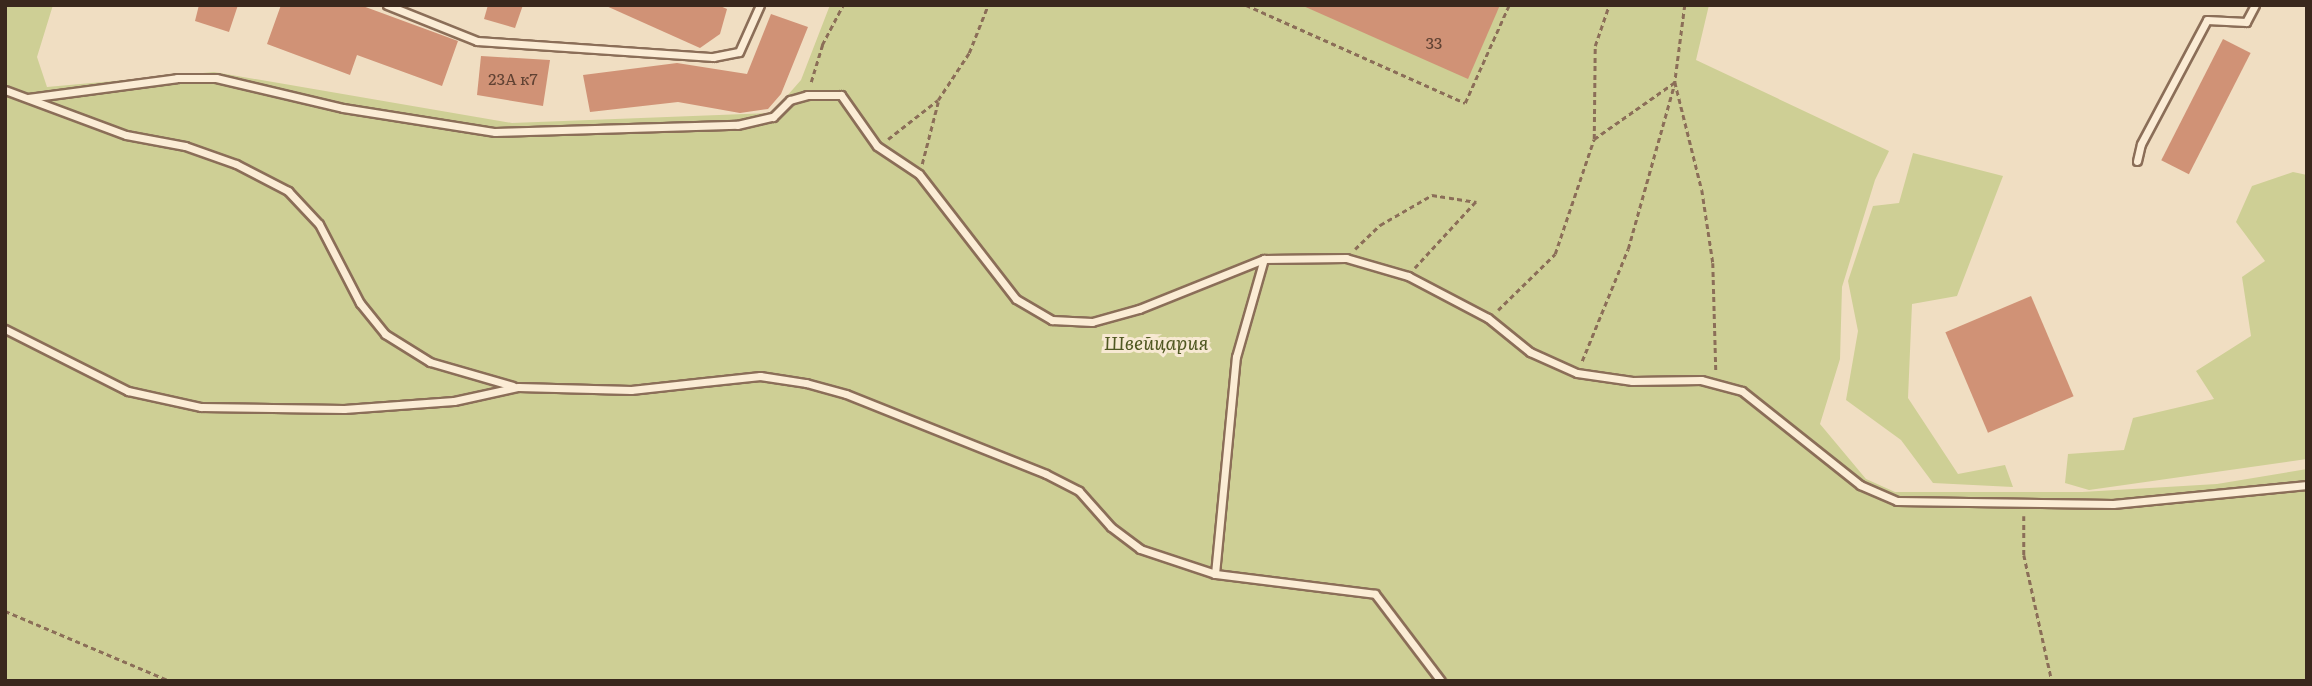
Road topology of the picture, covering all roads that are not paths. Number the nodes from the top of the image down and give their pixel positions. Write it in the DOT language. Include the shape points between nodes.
graph roads {
  1 [pos="387,5"];
  2 [pos="760,5"];
  3 [pos="2255,5"];
  4 [pos="5,90"];
  5 [pos="29,98"];
  6 [pos="2137,161"];
  7 [pos="1264,259"];
  8 [pos="5,329"];
  9 [pos="519,387"];
  10 [pos="2307,485"];
  11 [pos="1215,574"];
  12 [pos="1441,681"];
  1 -- 2 [label="lane" via="477,41 713,57 739,51"];
  3 -- 6 [label="lane" via="2246,22 2207,20 2141,144"];
  4 -- 5 [label="lane"];
  5 -- 7 [label="lane" via="216,78 343,108 495,132 737,125 773,117 790,100 807,95 841,95 877,146 919,174 1016,299 1052,320 1092,322 1139,309"];
  5 -- 9 [label="lane" via="126,135 223,159 288,191 319,225 360,303 385,334 430,362 485,382"];
  7 -- 10 [label="lane" via="1346,258 1409,276 1488,318 1530,352 1577,373 1742,391 1860,485 1883,497 2113,504"];
  7 -- 11 [label="lane" via="1236,357"];
  8 -- 9 [label="lane" via="128,391 201,407 344,409 454,401"];
  9 -- 11 [label="lane" via="631,390 760,376 846,394 1046,474 1079,491 1111,527 1140,549"];
  11 -- 12 [label="lane" via="1375,594"];
}
